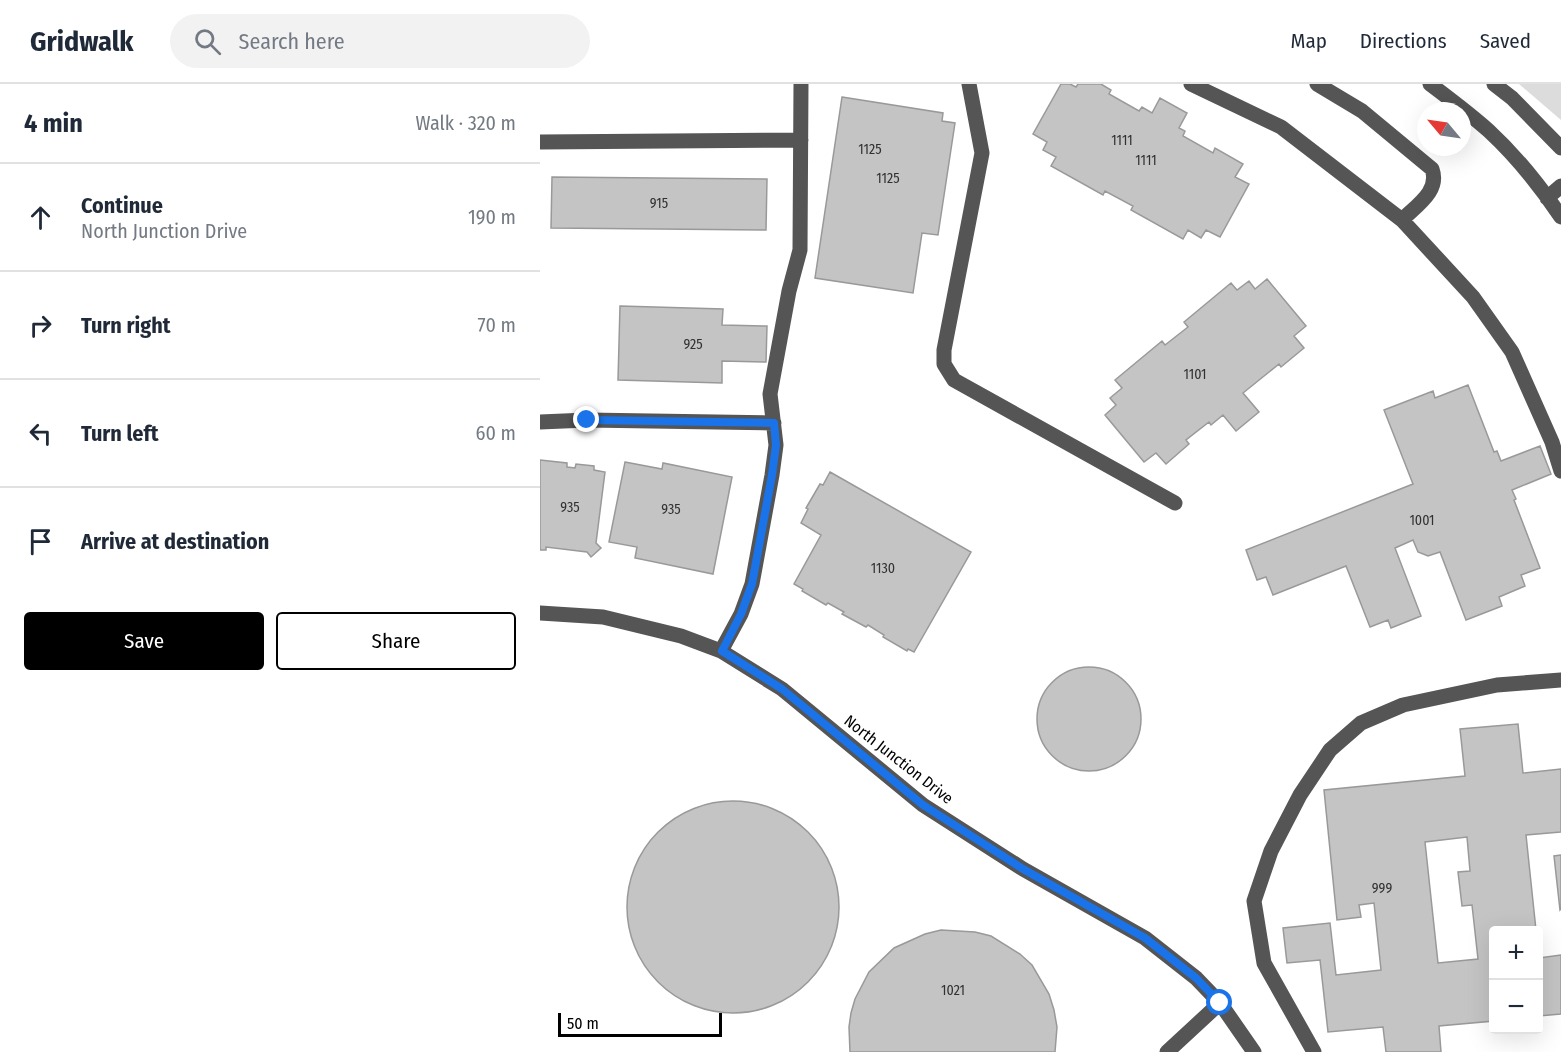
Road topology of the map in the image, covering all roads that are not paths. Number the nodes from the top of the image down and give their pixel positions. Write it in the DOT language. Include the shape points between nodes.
graph roads {
  1 [pos="801,84"];
  2 [pos="969,84"];
  3 [pos="1191,84"];
  4 [pos="1317,84"];
  5 [pos="1430,84"];
  6 [pos="1494,84"];
  7 [pos="801,140"];
  8 [pos="540,142"];
  9 [pos="1561,148"];
  10 [pos="1561,186"];
  11 [pos="1547,198"];
  12 [pos="1561,217"];
  13 [pos="1402,220"];
  14 [pos="540,422"];
  15 [pos="774,423"];
  16 [pos="1561,471"];
  17 [pos="1175,503"];
  18 [pos="540,613"];
  19 [pos="722,651"];
  20 [pos="1561,680"];
  21 [pos="1220,1003"];
  22 [pos="1167,1052"];
  23 [pos="1254,1052"];
  24 [pos="1314,1052"];
  1 -- 7 [label="street"];
  2 -- 17 [label="street" via="982,153 944,364 954,380"];
  3 -- 13 [label="street" via="1281,128"];
  4 -- 13 [label="street" via="1362,111 1432,169 1432,190"];
  5 -- 11 [label="street" via="1489,131"];
  6 -- 9 [label="street"];
  7 -- 8 [label="street"];
  7 -- 15 [label="street" via="800,250 770,394"];
  10 -- 11 [label="street"];
  11 -- 12 [label="street"];
  13 -- 16 [label="street" via="1473,297 1512,352"];
  14 -- 15 [label="street"];
  15 -- 19 [label="street" via="772,475 752,584"];
  18 -- 19 [label="street, North Junction Drive" via="603,617 681,636"];
  19 -- 21 [label="street, North Junction Drive" via="782,689 923,805 1023,869 1145,938 1196,978"];
  20 -- 24 [label="street" via="1497,685 1403,705 1361,723 1330,750 1300,795 1271,851 1254,901 1264,963"];
  21 -- 22 [label="street"];
  21 -- 23 [label="street, North Junction Drive"];
}
